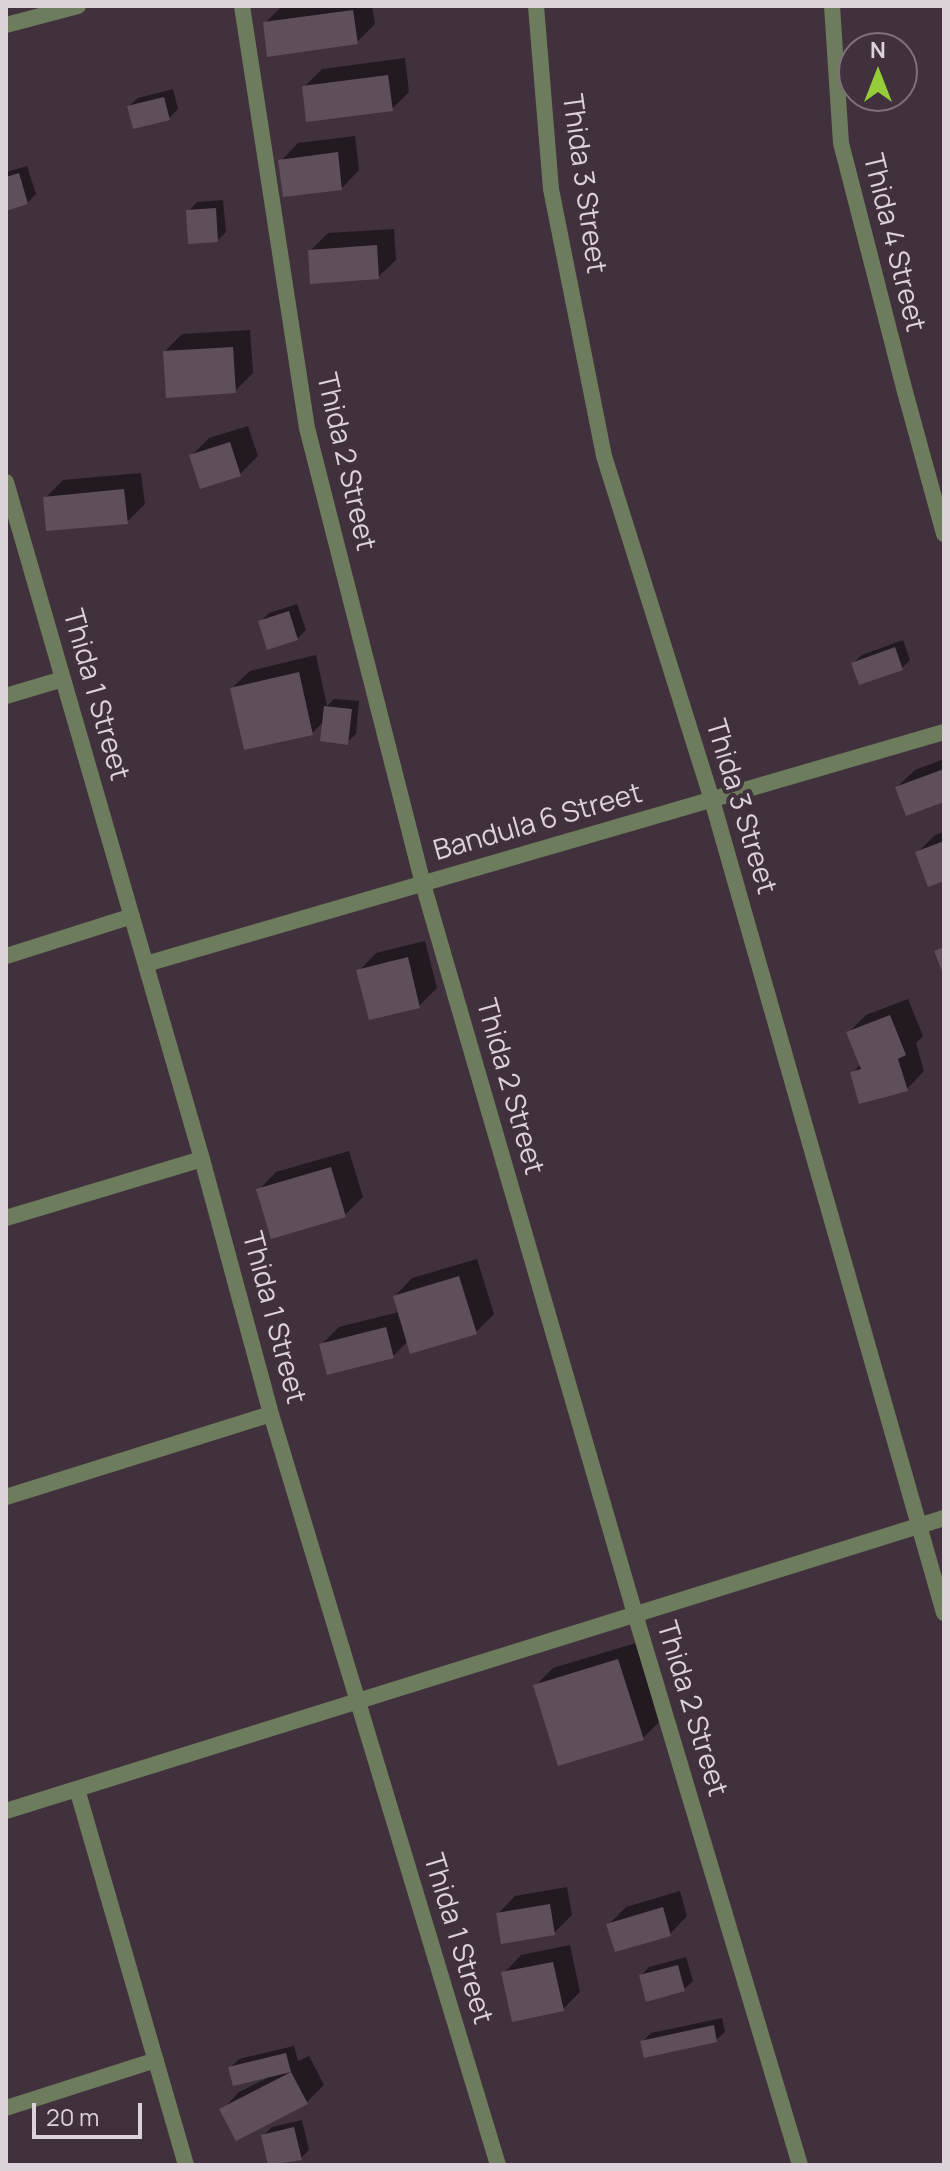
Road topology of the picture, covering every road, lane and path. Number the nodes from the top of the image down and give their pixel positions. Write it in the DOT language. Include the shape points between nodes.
graph roads {
  1 [pos="78,6"];
  2 [pos="242,6"];
  3 [pos="536,6"];
  4 [pos="832,6"];
  5 [pos="6,25"];
  6 [pos="6,482"];
  7 [pos="944,534"];
  8 [pos="63,679"];
  9 [pos="6,696"];
  10 [pos="944,732"];
  11 [pos="712,800"];
  12 [pos="423,884"];
  13 [pos="132,916"];
  14 [pos="6,956"];
  15 [pos="146,964"];
  16 [pos="202,1159"];
  17 [pos="6,1218"];
  18 [pos="271,1414"];
  19 [pos="6,1497"];
  20 [pos="944,1518"];
  21 [pos="919,1525"];
  22 [pos="944,1613"];
  23 [pos="635,1614"];
  24 [pos="358,1701"];
  25 [pos="77,1789"];
  26 [pos="6,1811"];
  27 [pos="156,2060"];
  28 [pos="6,2108"];
  29 [pos="186,2165"];
  30 [pos="498,2165"];
  31 [pos="800,2165"];
  1 -- 5 [label="street"];
  2 -- 12 [label="street, Thida 2 Street" via="307,428"];
  3 -- 11 [label="street, Thida 3 Street" via="551,189 604,456"];
  4 -- 7 [label="street, Thida 4 Street" via="841,143"];
  6 -- 8 [label="street, Thida 1 Street"];
  8 -- 9 [label="street"];
  8 -- 13 [label="street, Thida 1 Street"];
  10 -- 11 [label="street, Bandula 6 Street"];
  11 -- 12 [label="street, Bandula 6 Street"];
  11 -- 21 [label="street, Thida 3 Street"];
  12 -- 15 [label="street, Bandula 6 Street"];
  12 -- 23 [label="street, Thida 2 Street"];
  13 -- 14 [label="street"];
  13 -- 15 [label="street, Thida 1 Street"];
  15 -- 16 [label="street, Thida 1 Street"];
  16 -- 17 [label="street"];
  16 -- 18 [label="street, Thida 1 Street"];
  18 -- 19 [label="street"];
  18 -- 24 [label="street, Thida 1 Street"];
  20 -- 21 [label="street"];
  21 -- 22 [label="street, Thida 3 Street"];
  21 -- 23 [label="street"];
  23 -- 24 [label="street"];
  23 -- 31 [label="street, Thida 2 Street"];
  24 -- 25 [label="street"];
  24 -- 30 [label="street, Thida 1 Street"];
  25 -- 26 [label="street"];
  25 -- 27 [label="street"];
  27 -- 28 [label="street"];
  27 -- 29 [label="street"];
}
